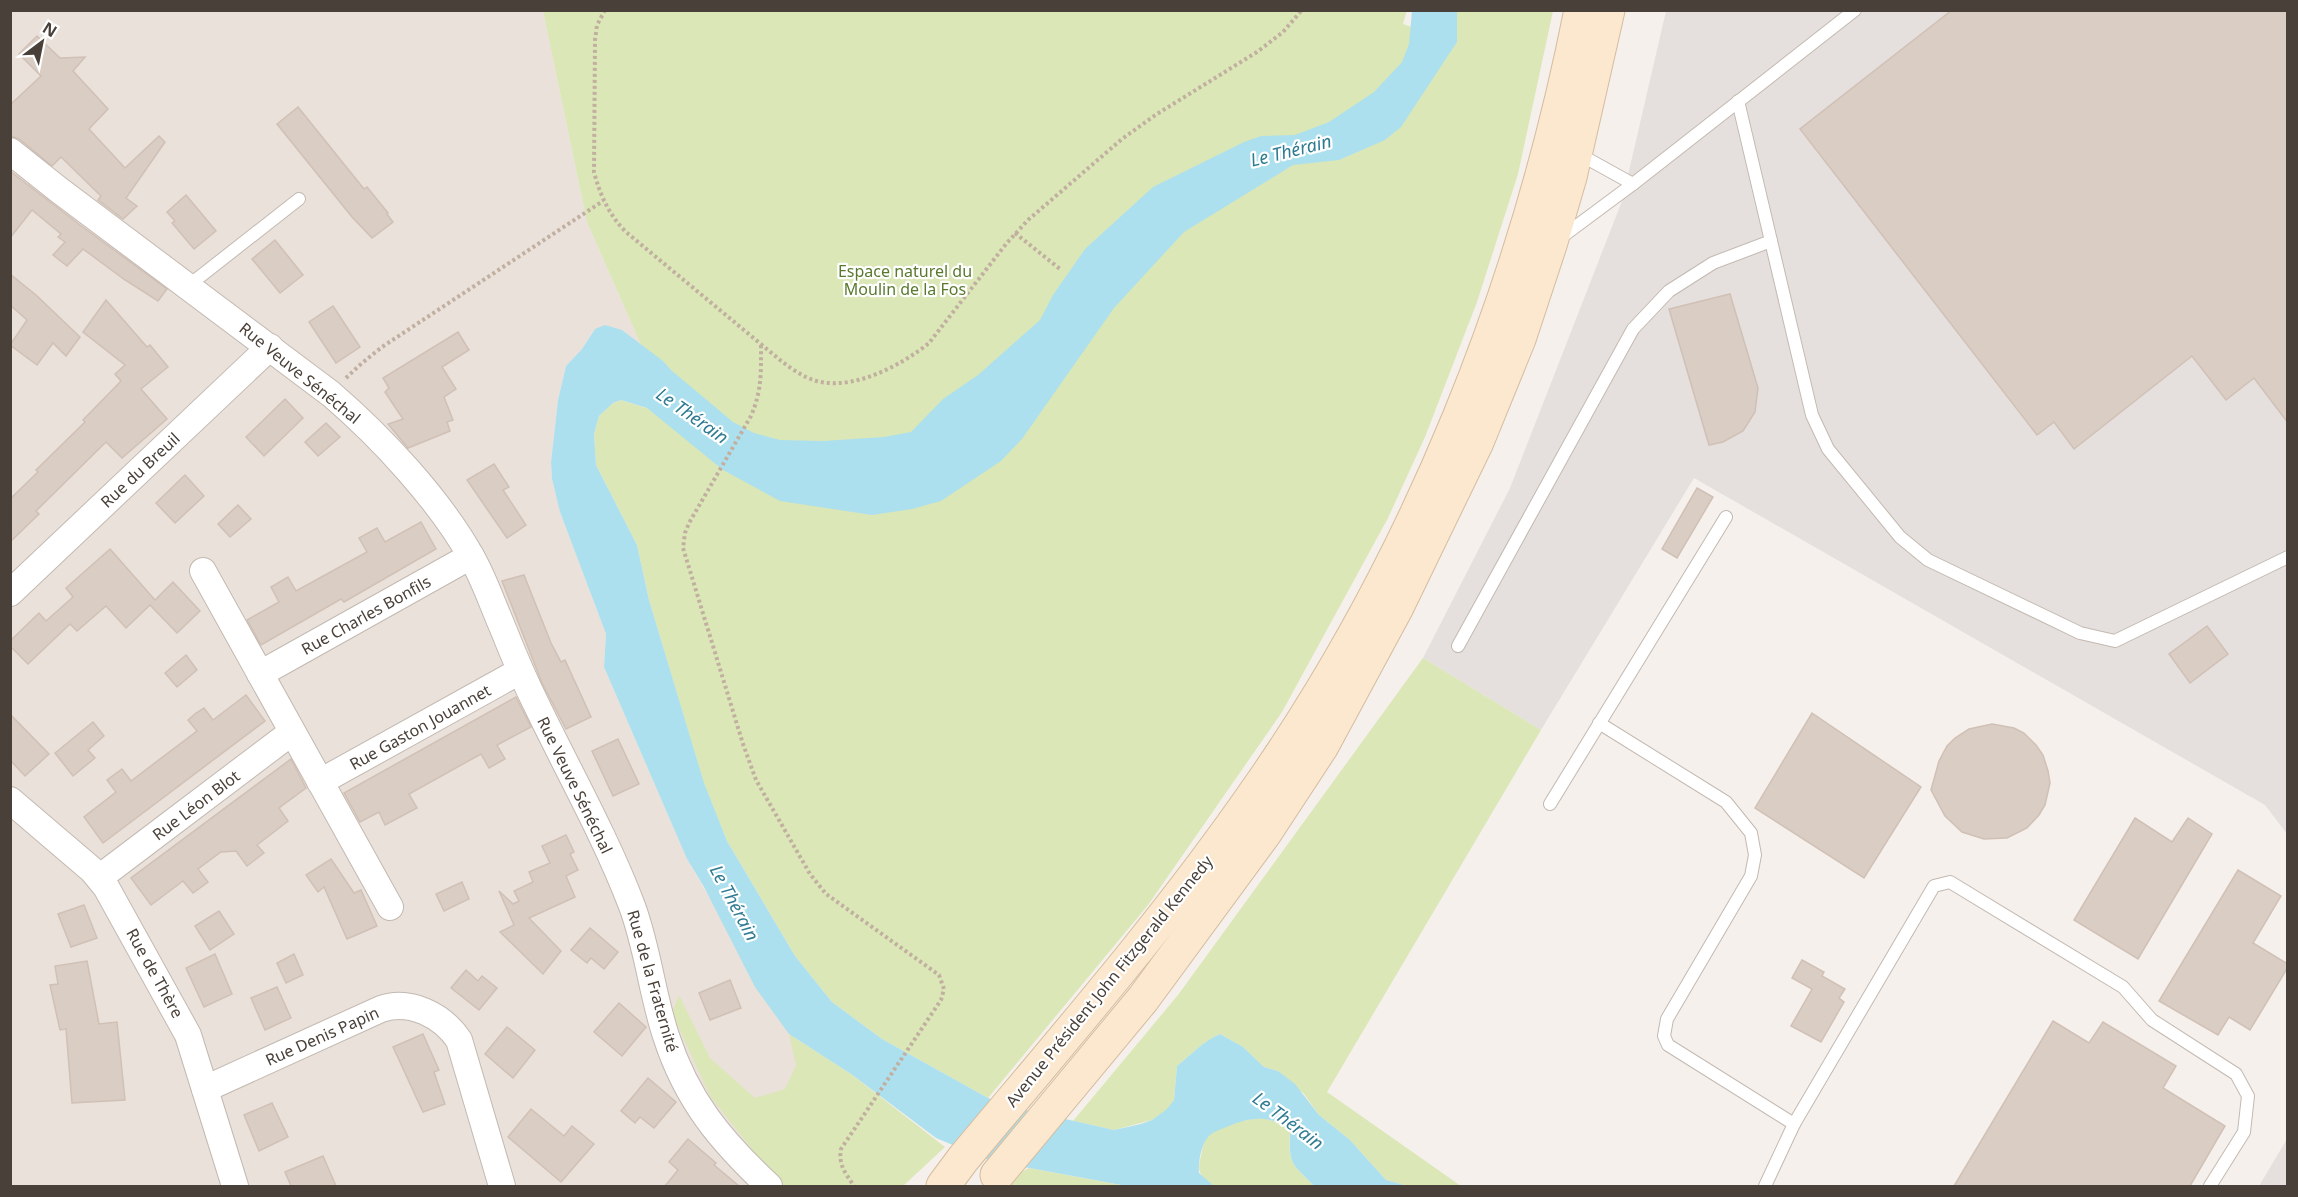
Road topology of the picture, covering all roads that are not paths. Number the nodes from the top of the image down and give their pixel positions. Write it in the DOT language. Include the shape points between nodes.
graph roads {
  1 [pos="1581,10"];
  2 [pos="1608,10"];
  3 [pos="1855,10"];
  4 [pos="1738,101"];
  5 [pos="10,151"];
  6 [pos="1576,152"];
  7 [pos="1633,184"];
  8 [pos="299,200"];
  9 [pos="1771,240"];
  10 [pos="1550,245"];
  11 [pos="188,286"];
  12 [pos="270,347"];
  13 [pos="1726,517"];
  14 [pos="471,556"];
  15 [pos="2288,557"];
  16 [pos="203,571"];
  17 [pos="10,593"];
  18 [pos="1458,646"];
  19 [pos="520,671"];
  20 [pos="260,674"];
  21 [pos="1599,723"];
  22 [pos="292,732"];
  23 [pos="320,782"];
  24 [pos="10,800"];
  25 [pos="1550,804"];
  26 [pos="99,878"];
  27 [pos="624,888"];
  28 [pos="390,907"];
  29 [pos="205,1089"];
  30 [pos="1033,1107"];
  31 [pos="1794,1124"];
  32 [pos="978,1174"];
  33 [pos="235,1186"];
  34 [pos="502,1186"];
  35 [pos="769,1186"];
  36 [pos="943,1186"];
  37 [pos="1765,1186"];
  38 [pos="2210,1186"];
  1 -- 30 [label="main road, Avenue Président John Fitzgerald Kennedy" via="1546,161 1513,272 1458,417 1401,544 1326,682 1253,796"];
  2 -- 6 [label="main road, Avenue Président John Fitzgerald Kennedy"];
  3 -- 4 [label="lane"];
  4 -- 7 [label="lane"];
  4 -- 9 [label="lane"];
  5 -- 11 [label="street, Rue Veuve Sénéchal"];
  6 -- 7 [label="lane"];
  6 -- 10 [label="main road, Avenue Président John Fitzgerald Kennedy"];
  7 -- 10 [label="lane"];
  8 -- 11 [label="lane"];
  9 -- 15 [label="lane" via="1812,415 1828,449 1900,537 1928,560 2080,633 2115,641"];
  9 -- 18 [label="lane" via="1713,263 1669,291 1633,329"];
  10 -- 30 [label="main road, Avenue Président John Fitzgerald Kennedy" via="1490,414 1396,609 1305,773 1212,905"];
  11 -- 12 [label="street, Rue Veuve Sénéchal"];
  12 -- 14 [label="street, Rue Veuve Sénéchal" via="366,426 435,504"];
  12 -- 17 [label="street, Rue du Breuil"];
  13 -- 21 [label="lane"];
  14 -- 19 [label="street, Rue Veuve Sénéchal"];
  14 -- 20 [label="street, Rue Charles Bonfils"];
  16 -- 20 [label="street"];
  19 -- 23 [label="street, Rue Gaston Jouannet"];
  19 -- 27 [label="street, Rue Veuve Sénéchal"];
  20 -- 22 [label="street"];
  21 -- 25 [label="lane"];
  21 -- 31 [label="lane" via="1726,802 1750,833 1755,855 1751,876 1667,1018 1664,1036 1668,1045"];
  22 -- 23 [label="street"];
  22 -- 26 [label="street, Rue Léon Blot"];
  23 -- 28 [label="street"];
  24 -- 26 [label="street, Rue de Thère"];
  26 -- 29 [label="street, Rue de Thère" via="180,1018"];
  27 -- 35 [label="street, Rue de la Fraternité" via="644,943 666,1037 688,1089 715,1131"];
  29 -- 33 [label="street, Rue de Thère"];
  29 -- 34 [label="street, Rue Denis Papin" via="381,1009 411,1007 444,1022 459,1040"];
  30 -- 32 [label="main road, Avenue Président John Fitzgerald Kennedy"];
  31 -- 37 [label="lane"];
  31 -- 38 [label="lane" via="1934,886 1950,882 2123,987 2152,1020 2236,1074 2248,1096 2244,1132"];
  32 -- 36 [label="main road, Avenue Président John Fitzgerald Kennedy"];
}
